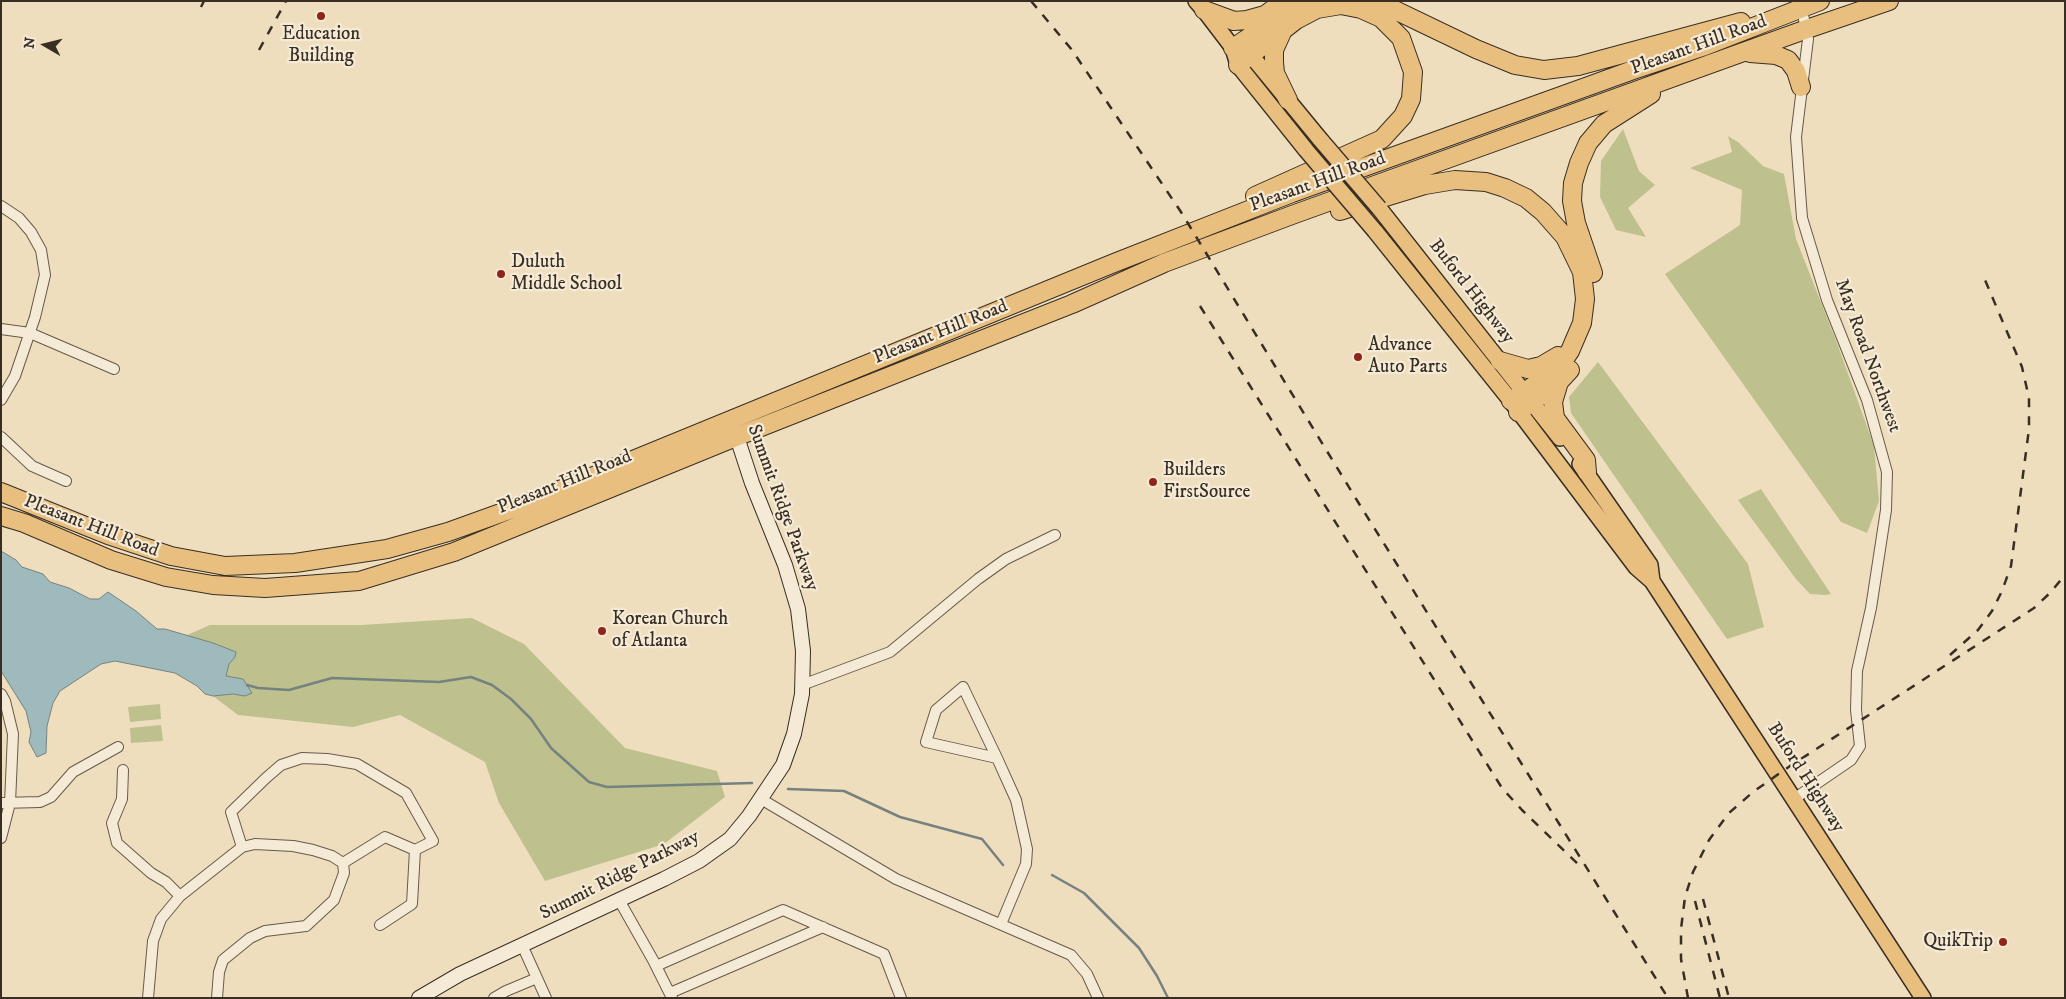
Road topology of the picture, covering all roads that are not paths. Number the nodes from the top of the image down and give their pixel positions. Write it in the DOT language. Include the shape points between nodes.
graph roads {
  1 [pos="1284,1"];
  2 [pos="1303,1"];
  3 [pos="1376,1"];
  4 [pos="1400,1"];
  5 [pos="1820,1"];
  6 [pos="1889,1"];
  7 [pos="1801,5"];
  8 [pos="1200,6"];
  9 [pos="1806,29"];
  10 [pos="1284,30"];
  11 [pos="1476,49"];
  12 [pos="1739,54"];
  13 [pos="1240,56"];
  14 [pos="1688,73"];
  15 [pos="1801,87"];
  16 [pos="1288,100"];
  17 [pos="1,206"];
  18 [pos="1565,237"];
  19 [pos="1114,263"];
  20 [pos="1164,264"];
  21 [pos="1,329"];
  22 [pos="30,333"];
  23 [pos="1500,361"];
  24 [pos="114,369"];
  25 [pos="1559,382"];
  26 [pos="1,400"];
  27 [pos="1521,401"];
  28 [pos="734,429"];
  29 [pos="1,437"];
  30 [pos="1586,472"];
  31 [pos="66,481"];
  32 [pos="1,492"];
  33 [pos="1,516"];
  34 [pos="1055,535"];
  35 [pos="1652,581"];
  36 [pos="802,685"];
  37 [pos="1,694"];
  38 [pos="118,747"];
  39 [pos="997,758"];
  40 [pos="123,770"];
  41 [pos="761,799"];
  42 [pos="1794,799"];
  43 [pos="6,803"];
  44 [pos="1,838"];
  45 [pos="242,847"];
  46 [pos="415,850"];
  47 [pos="343,863"];
  48 [pos="180,896"];
  49 [pos="619,900"];
  50 [pos="380,924"];
  51 [pos="1001,924"];
  52 [pos="823,927"];
  53 [pos="522,945"];
  54 [pos="656,966"];
  55 [pos="537,978"];
  56 [pos="671,996"];
  57 [pos="148,998"];
  58 [pos="217,998"];
  59 [pos="420,998"];
  60 [pos="494,998"];
  61 [pos="546,998"];
  62 [pos="901,998"];
  63 [pos="1098,998"];
  64 [pos="1923,998"];
  1 -- 8 [label="highway" via="1265,15 1234,21"];
  2 -- 13 [label="highway"];
  3 -- 11 [label="highway"];
  4 -- 11 [label="highway" via="1426,12"];
  5 -- 7 [label="highway, Pleasant Hill Road"];
  6 -- 9 [label="highway, Pleasant Hill Road"];
  7 -- 9 [label="street, May Road Northwest"];
  7 -- 11 [label="highway" via="1578,66 1544,70 1515,65"];
  7 -- 19 [label="highway, Pleasant Hill Road" via="1702,47 1292,193"];
  8 -- 13 [label="main road, Buford Highway"];
  9 -- 12 [label="highway, Pleasant Hill Road"];
  9 -- 15 [label="street, May Road Northwest" via="1808,39"];
  10 -- 13 [label="highway"];
  10 -- 16 [label="highway" via="1274,50 1274,62"];
  10 -- 19 [label="highway" via="1317,9 1341,5 1381,18 1401,38 1413,72 1411,99 1402,116 1382,139 1167,234"];
  12 -- 14 [label="highway, Pleasant Hill Road"];
  12 -- 15 [label="highway" via="1776,55 1788,60"];
  13 -- 16 [label="main road, Buford Highway"];
  13 -- 27 [label="main road, Buford Highway, bridge" via="1306,150"];
  14 -- 20 [label="highway, Pleasant Hill Road"];
  14 -- 25 [label="highway" via="1604,124 1588,143 1579,163 1572,201 1594,275 1596,303 1592,328 1582,352"];
  15 -- 42 [label="street, May Road Northwest" via="1796,137 1802,218 1827,300 1867,398 1887,472 1886,510 1857,671 1856,710 1860,746 1851,760"];
  16 -- 23 [label="main road, Buford Highway, bridge" via="1389,220"];
  17 -- 22 [label="street" via="25,225 41,250 45,274"];
  18 -- 20 [label="highway" via="1526,198 1486,182 1455,180 1426,185"];
  18 -- 23 [label="highway" via="1577,277 1579,300 1577,320 1566,346 1556,358 1528,369"];
  18 -- 27 [label="highway" via="1582,272 1585,299 1582,323 1570,351 1557,370"];
  19 -- 28 [label="highway, Pleasant Hill Road"];
  20 -- 28 [label="highway, Pleasant Hill Road" via="1072,304"];
  21 -- 22 [label="street"];
  22 -- 24 [label="street"];
  22 -- 26 [label="street" via="15,376"];
  23 -- 27 [label="main road, Buford Highway"];
  25 -- 27 [label="highway"];
  25 -- 30 [label="highway" via="1553,402 1555,418 1586,460"];
  27 -- 30 [label="main road, Buford Highway"];
  27 -- 35 [label="main road, Buford Highway" via="1636,567"];
  28 -- 32 [label="highway, Pleasant Hill Road" via="448,532 387,549 295,563 225,566 171,556 103,534"];
  28 -- 33 [label="highway, Pleasant Hill Road" via="454,552 360,581 265,588 213,585 166,577 111,560"];
  28 -- 36 [label="street, Summit Ridge Parkway" via="798,609 803,651"];
  29 -- 31 [label="street" via="32,466"];
  30 -- 35 [label="main road, Buford Highway" via="1650,565"];
  34 -- 36 [label="street" via="1006,558 890,652"];
  35 -- 42 [label="main road, Buford Highway"];
  36 -- 41 [label="street, Summit Ridge Parkway" via="794,734 783,766"];
  37 -- 43 [label="street" via="13,734"];
  38 -- 43 [label="street" via="73,772 52,797 40,802"];
  39 -- 39 [label="street" via="971,705 963,687 936,710 926,742"];
  39 -- 51 [label="street" via="1016,800 1027,849 1026,864"];
  40 -- 48 [label="street" via="122,799 112,823 117,842"];
  41 -- 49 [label="street, Summit Ridge Parkway" via="730,839 699,861"];
  41 -- 51 [label="street" via="896,879"];
  42 -- 64 [label="main road, Buford Highway"];
  43 -- 44 [label="street"];
  45 -- 46 [label="street" via="231,812 281,765 302,758 327,758 357,764 406,793 433,841"];
  45 -- 47 [label="street" via="255,844 293,846 332,856"];
  45 -- 48 [label="street"];
  46 -- 47 [label="street" via="385,838"];
  46 -- 50 [label="street" via="412,904"];
  47 -- 58 [label="street" via="344,873 334,900 306,926 265,931 250,938 223,960"];
  48 -- 57 [label="street" via="160,919 153,941"];
  49 -- 53 [label="street, Summit Ridge Parkway"];
  49 -- 54 [label="street"];
  51 -- 63 [label="street" via="1071,955 1087,974"];
  52 -- 54 [label="street" via="784,910"];
  52 -- 56 [label="street"];
  52 -- 62 [label="street" via="884,954"];
  53 -- 55 [label="street"];
  53 -- 59 [label="street, Summit Ridge Parkway" via="460,974"];
  54 -- 56 [label="street"];
  55 -- 60 [label="street"];
  55 -- 61 [label="street"];
}
